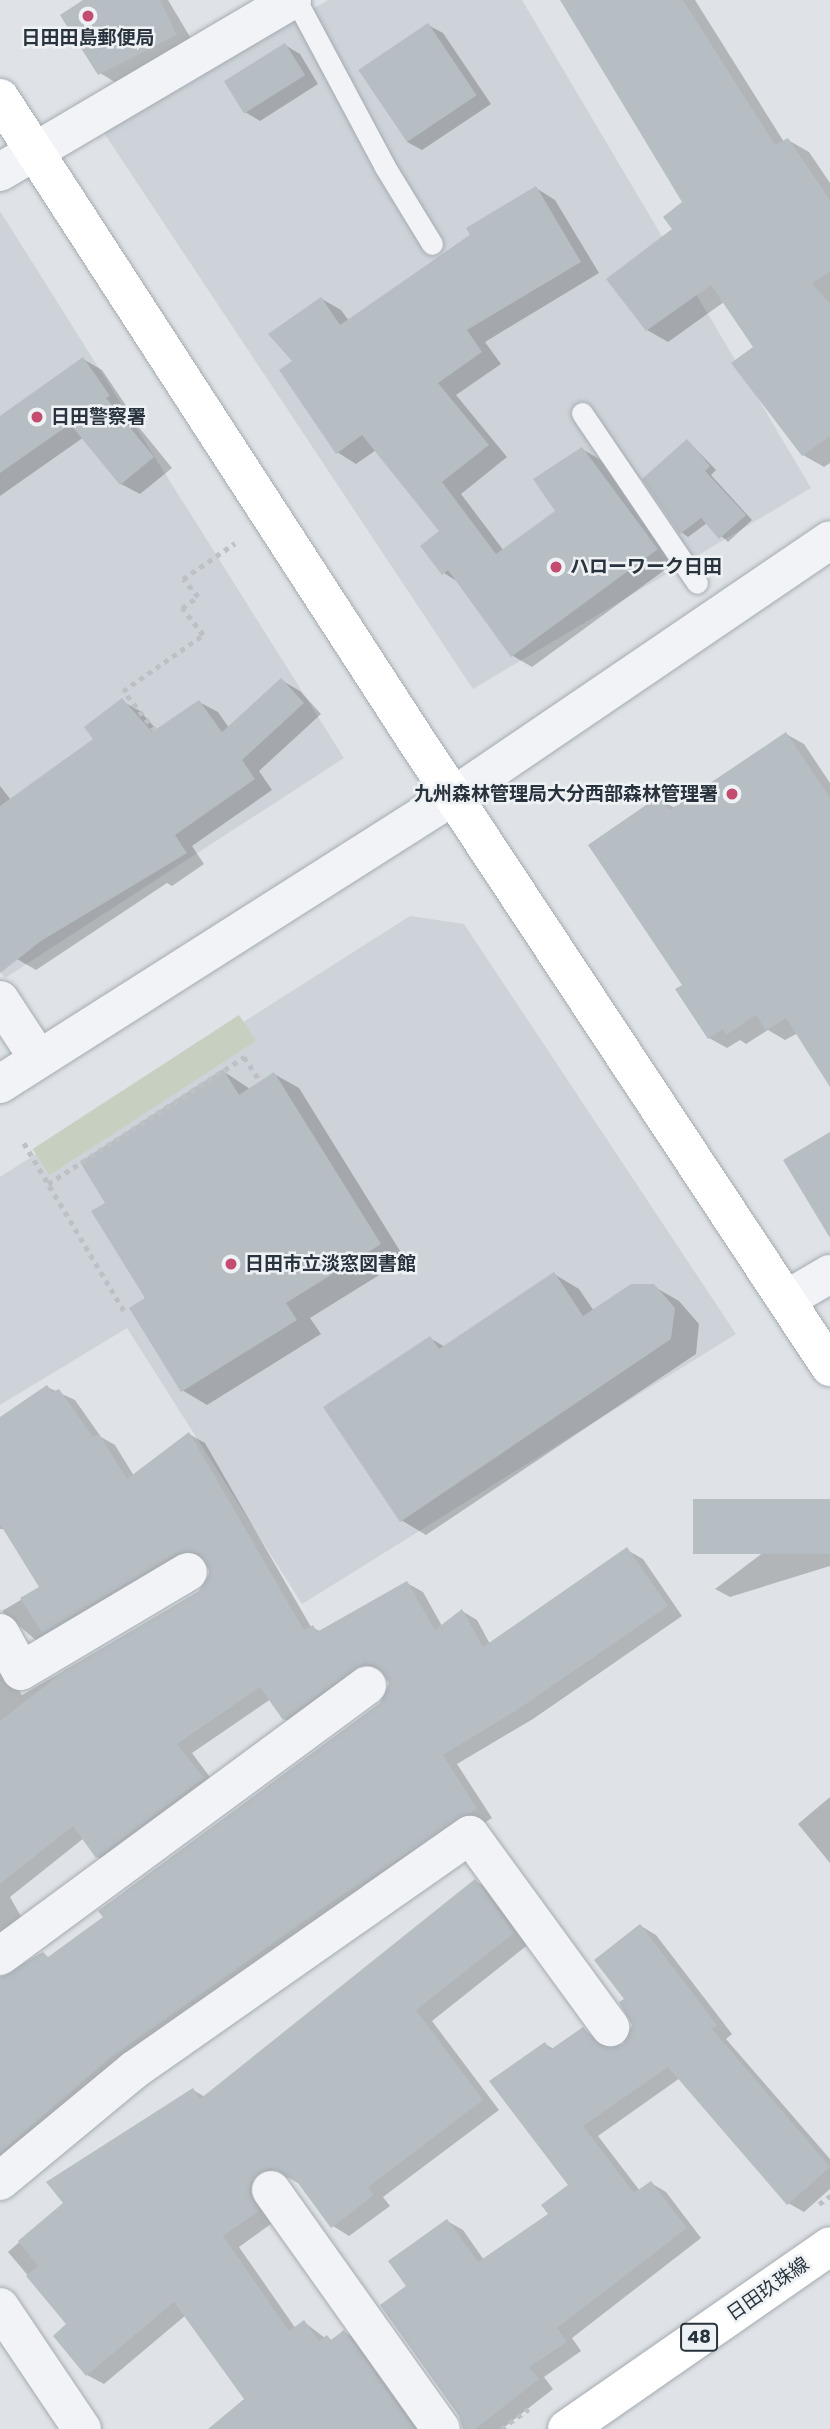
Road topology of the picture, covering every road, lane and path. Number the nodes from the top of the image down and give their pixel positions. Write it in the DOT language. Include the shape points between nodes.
graph roads {
  1 [pos="294,0"];
  2 [pos="0,98"];
  3 [pos="35,150"];
  4 [pos="0,172"];
  5 [pos="432,244"];
  6 [pos="582,413"];
  7 [pos="830,540"];
  8 [pos="235,543"];
  9 [pos="697,583"];
  10 [pos="155,731"];
  11 [pos="455,795"];
  12 [pos="0,1000"];
  13 [pos="38,1058"];
  14 [pos="260,1081"];
  15 [pos="0,1084"];
  16 [pos="23,1143"];
  17 [pos="48,1184"];
  18 [pos="830,1274"];
  19 [pos="787,1299"];
  20 [pos="125,1314"];
  21 [pos="830,1367"];
  22 [pos="188,1572"];
  23 [pos="0,1633"];
  24 [pos="367,1685"];
  25 [pos="0,1956"];
  26 [pos="610,2027"];
  27 [pos="0,2181"];
  28 [pos="271,2190"];
  29 [pos="830,2246"];
  30 [pos="0,2307"];
  31 [pos="82,2429"];
  32 [pos="441,2429"];
  33 [pos="567,2429"];
  1 -- 3 [label="street"];
  1 -- 5 [label="lane"];
  2 -- 3 [label="street"];
  3 -- 4 [label="street"];
  3 -- 11 [label="street"];
  6 -- 9 [label="lane"];
  7 -- 11 [label="street"];
  8 -- 10 [label="path" via="183,579 198,597 183,608 203,635 123,691"];
  11 -- 13 [label="street"];
  11 -- 19 [label="street"];
  12 -- 13 [label="street"];
  13 -- 15 [label="street"];
  14 -- 17 [label="path" via="244,1057"];
  16 -- 17 [label="path"];
  17 -- 20 [label="path"];
  18 -- 19 [label="street"];
  19 -- 21 [label="street"];
  22 -- 23 [label="street" via="21,1671"];
  24 -- 25 [label="street"];
  26 -- 27 [label="street" via="470,1835 134,2070"];
  28 -- 32 [label="street"];
  29 -- 33 [label="street, 日田玖珠線 / 48"];
  30 -- 31 [label="street"];
}
